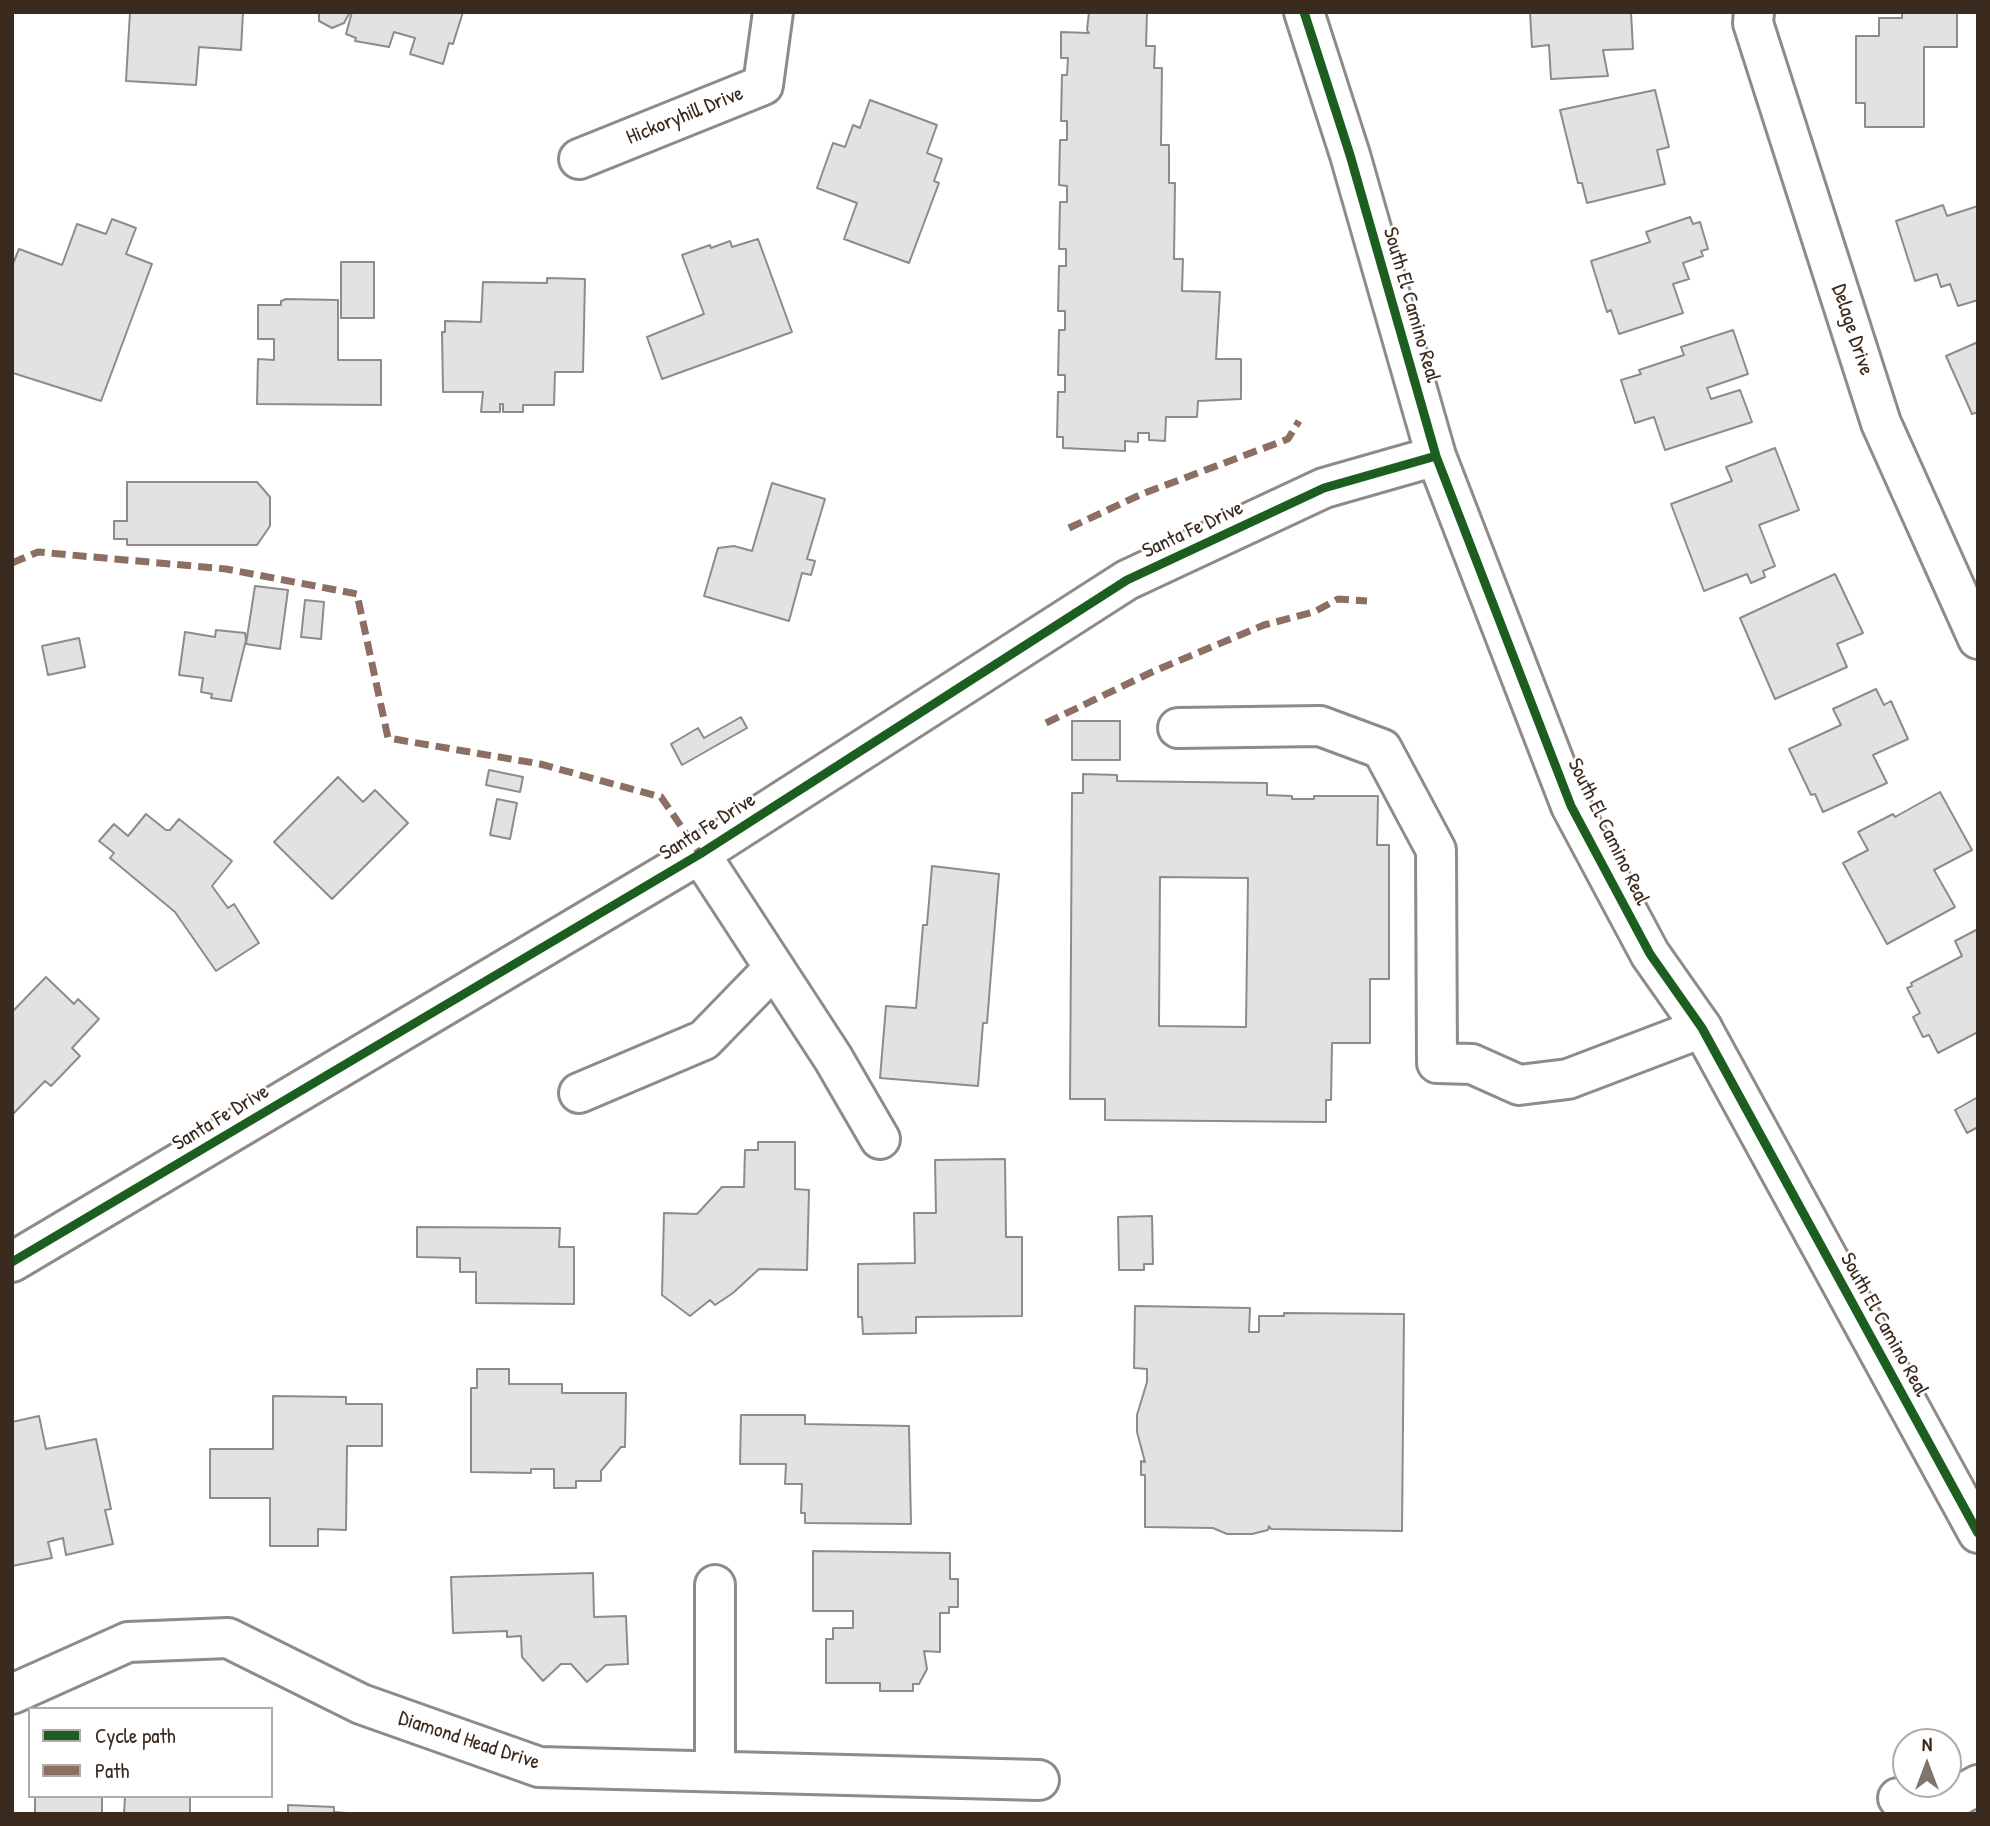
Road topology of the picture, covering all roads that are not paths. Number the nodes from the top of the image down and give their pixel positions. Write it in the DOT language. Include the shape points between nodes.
graph roads {
  1 [pos="774,12"];
  2 [pos="1304,12"];
  3 [pos="1754,12"];
  4 [pos="579,159"];
  5 [pos="1436,456"];
  6 [pos="1978,639"];
  7 [pos="1178,728"];
  8 [pos="700,854"];
  9 [pos="774,968"];
  10 [pos="1702,1028"];
  11 [pos="579,1093"];
  12 [pos="880,1139"];
  13 [pos="12,1262"];
  14 [pos="1978,1533"];
  15 [pos="715,1585"];
  16 [pos="12,1694"];
  17 [pos="715,1771"];
  18 [pos="1039,1780"];
  19 [pos="1978,1785"];
  20 [pos="1962,1794"];
  1 -- 4 [label="main road, Hickoryhill Drive" via="763,85"];
  2 -- 5 [label="main road, South El Camino Real"];
  3 -- 6 [label="main road, Delage Drive" via="1753,23 1881,423"];
  5 -- 8 [label="main road, Santa Fe Drive" via="1324,488 1127,580"];
  5 -- 10 [label="main road, South El Camino Real" via="1571,806 1650,954"];
  7 -- 10 [label="main road" via="1320,726 1382,749 1436,850 1437,1063 1472,1064 1519,1085 1568,1079"];
  8 -- 9 [label="main road"];
  8 -- 13 [label="main road, Santa Fe Drive"];
  9 -- 11 [label="main road" via="704,1040"];
  9 -- 12 [label="main road"];
  10 -- 14 [label="main road, South El Camino Real"];
  15 -- 17 [label="main road"];
  16 -- 17 [label="main road, Diamond Head Drive" via="128,1642 228,1637 361,1704 539,1767"];
  17 -- 18 [label="main road, Diamond Head Drive"];
  19 -- 20 [label="main road"];
}
